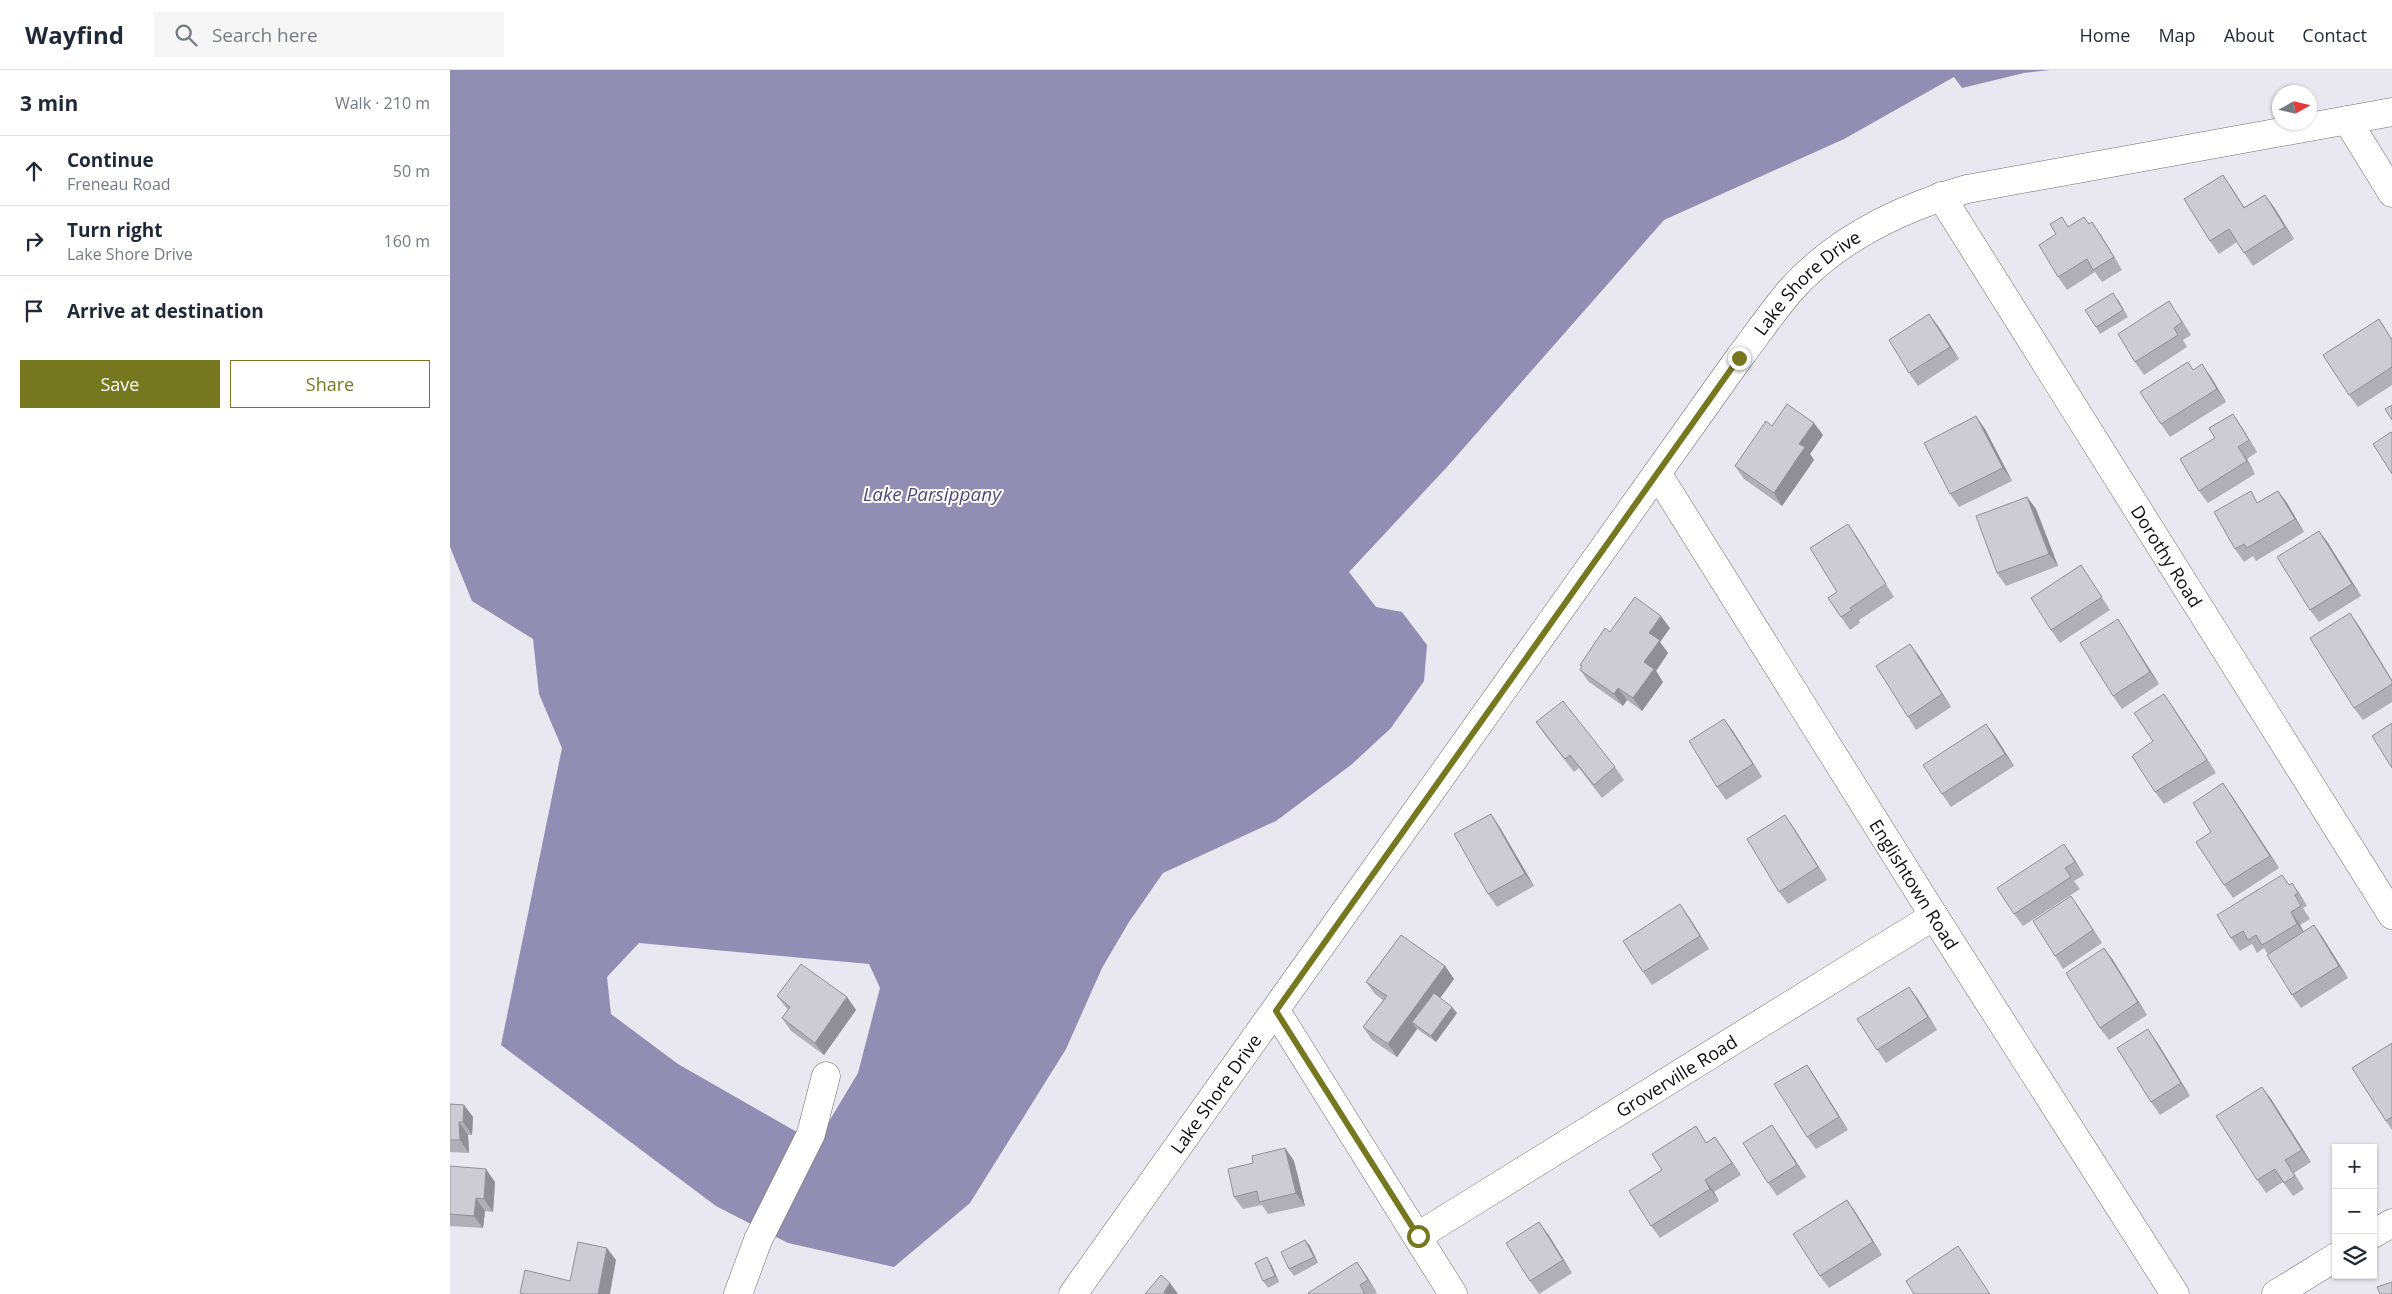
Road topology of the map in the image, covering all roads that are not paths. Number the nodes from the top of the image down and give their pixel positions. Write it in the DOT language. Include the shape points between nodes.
graph roads {
  1 [pos="2392,112"];
  2 [pos="2347,120"];
  3 [pos="2392,193"];
  4 [pos="1941,196"];
  5 [pos="1657,473"];
  6 [pos="2392,915"];
  7 [pos="1934,916"];
  8 [pos="1276,1011"];
  9 [pos="826,1076"];
  10 [pos="2392,1223"];
  11 [pos="2377,1232"];
  12 [pos="1418,1236"];
  13 [pos="2332,1259"];
  14 [pos="738,1294"];
  15 [pos="1073,1294"];
  16 [pos="1453,1294"];
  17 [pos="2175,1294"];
  18 [pos="2276,1294"];
  1 -- 2 [label="street, Lake Shore Drive"];
  2 -- 3 [label="street"];
  2 -- 4 [label="street, Lake Shore Drive"];
  4 -- 5 [label="street, Lake Shore Drive" via="1861,233 1811,271 1791,291 1739,358"];
  4 -- 6 [label="street, Dorothy Road"];
  5 -- 7 [label="street, Englishtown Road"];
  5 -- 8 [label="street, Lake Shore Drive"];
  7 -- 12 [label="street, Groverville Road"];
  7 -- 17 [label="street, Englishtown Road"];
  8 -- 12 [label="street"];
  8 -- 15 [label="street, Lake Shore Drive"];
  9 -- 14 [label="street" via="812,1134 758,1240"];
  10 -- 11 [label="street"];
  12 -- 16 [label="street"];
  13 -- 18 [label="street"];
}
